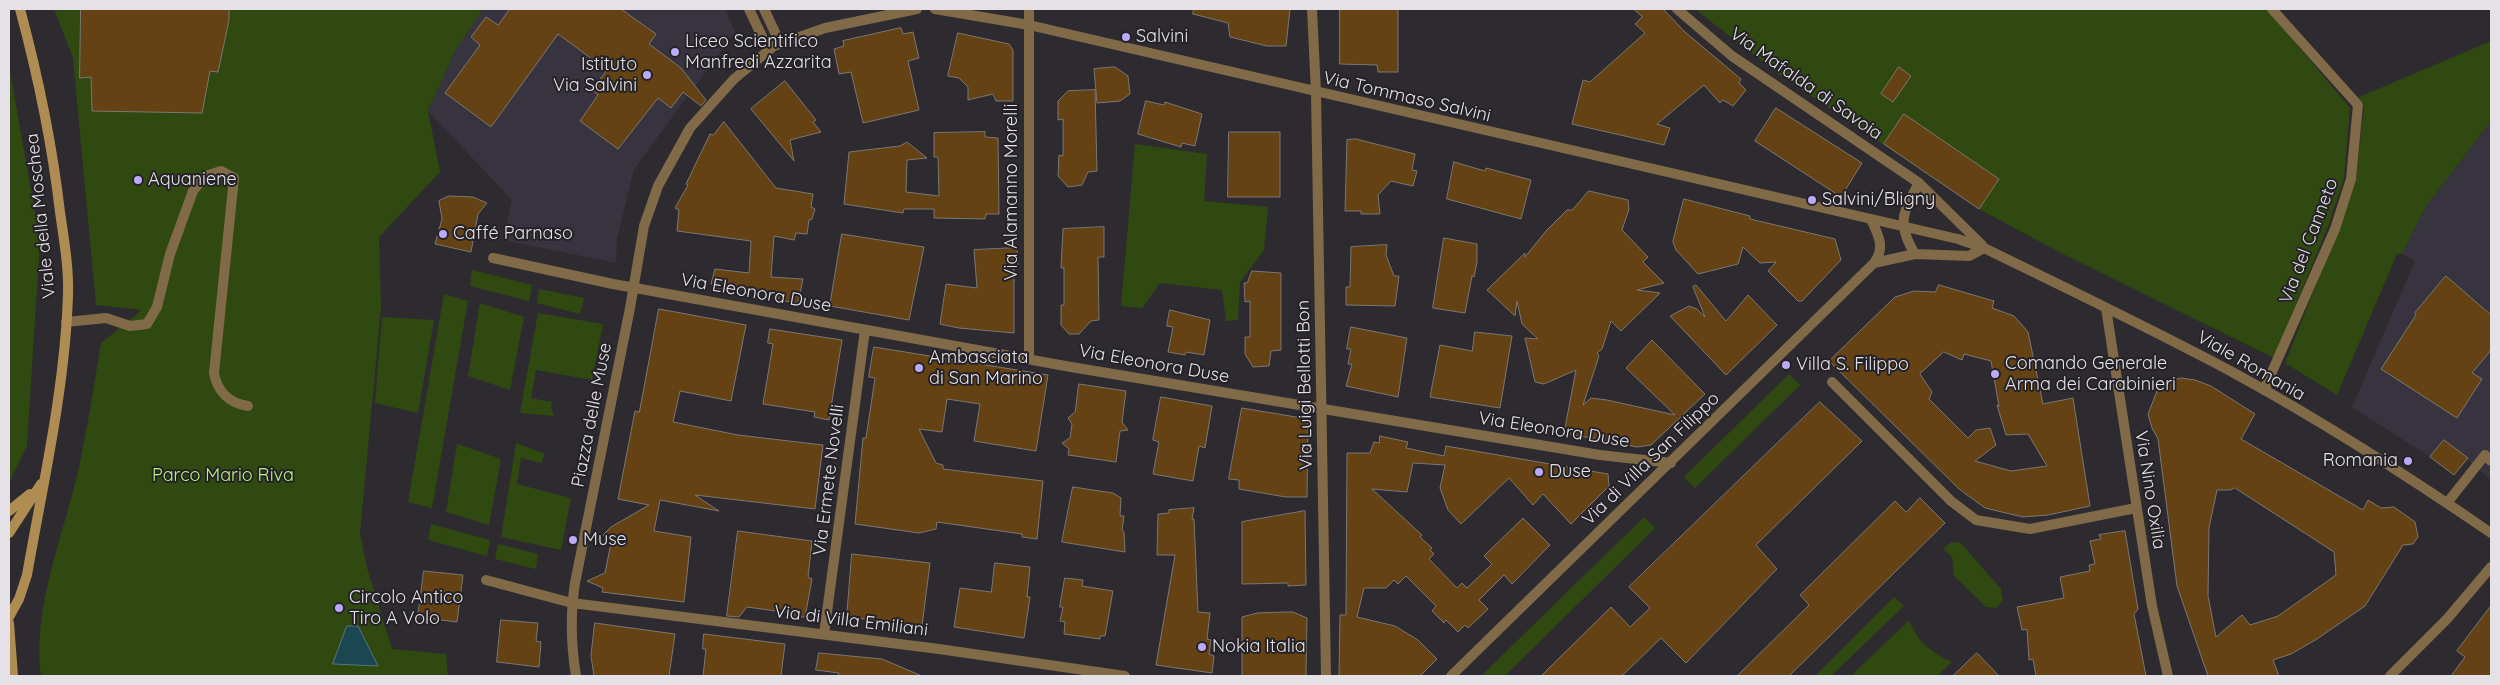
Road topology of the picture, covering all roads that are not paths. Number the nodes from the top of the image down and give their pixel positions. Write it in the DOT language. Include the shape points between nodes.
graph roads {
  1 [pos="20,9"];
  2 [pos="749,9"];
  3 [pos="764,9"];
  4 [pos="917,9"];
  5 [pos="935,9"];
  6 [pos="1030,9"];
  7 [pos="1312,9"];
  8 [pos="1677,9"];
  9 [pos="2272,9"];
  10 [pos="1029,26"];
  11 [pos="780,43"];
  12 [pos="768,49"];
  13 [pos="1316,93"];
  14 [pos="1919,183"];
  15 [pos="1871,219"];
  16 [pos="1902,225"];
  17 [pos="1984,248"];
  18 [pos="1915,254"];
  19 [pos="493,258"];
  20 [pos="1874,263"];
  21 [pos="634,287"];
  22 [pos="2106,308"];
  23 [pos="66,322"];
  24 [pos="865,330"];
  25 [pos="1029,359"];
  26 [pos="1832,382"];
  27 [pos="2264,390"];
  28 [pos="248,406"];
  29 [pos="1322,409"];
  30 [pos="2491,461"];
  31 [pos="1671,463"];
  32 [pos="43,481"];
  33 [pos="2447,503"];
  34 [pos="2136,508"];
  35 [pos="9,511"];
  36 [pos="2491,532"];
  37 [pos="9,533"];
  38 [pos="2491,567"];
  39 [pos="486,580"];
  40 [pos="572,603"];
  41 [pos="9,617"];
  42 [pos="9,623"];
  43 [pos="824,634"];
  44 [pos="13,676"];
  45 [pos="576,676"];
  46 [pos="1125,676"];
  47 [pos="1326,676"];
  48 [pos="1451,676"];
  49 [pos="2168,676"];
  50 [pos="2390,676"];
  1 -- 23 [label="street, Viale della Moschea" via="52,151 66,259"];
  2 -- 12 [label="street"];
  3 -- 11 [label="street"];
  4 -- 11 [label="street" via="825,28"];
  5 -- 10 [label="street, Via Tommaso Salvini"];
  6 -- 10 [label="street, Via Alamanno Morelli"];
  7 -- 13 [label="street, Via Luigi Bellotti Bon"];
  8 -- 14 [label="street, Via Mafalda di Savoia" via="1732,56"];
  9 -- 27 [label="street, Via del Canneto" via="2358,105 2351,179 2335,229"];
  10 -- 13 [label="street, Via Tommaso Salvini"];
  10 -- 25 [label="street, Via Alamanno Morelli"];
  11 -- 12 [label="street"];
  12 -- 21 [label="street" via="734,78 690,128 658,186 644,226"];
  13 -- 15 [label="street, Via Tommaso Salvini"];
  13 -- 29 [label="street, Via Luigi Bellotti Bon"];
  14 -- 16 [label="street" via="1905,209"];
  14 -- 17 [label="street, Via Mafalda di Savoia"];
  15 -- 16 [label="street, Via Tommaso Salvini"];
  15 -- 20 [label="street" via="1881,244"];
  16 -- 17 [label="street, Via Tommaso Salvini"];
  16 -- 18 [label="street"];
  17 -- 18 [label="street" via="1969,256"];
  17 -- 22 [label="street, Viale Romania"];
  18 -- 20 [label="street"];
  19 -- 21 [label="street"];
  20 -- 31 [label="street, Via di Villa San Filippo"];
  21 -- 24 [label="street, Via Eleonora Duse"];
  21 -- 40 [label="street, Piazza delle Muse"];
  22 -- 27 [label="street, Viale Romania"];
  22 -- 34 [label="street, Via Nino Oxilia"];
  23 -- 28 [label="street" via="106,318 130,326 148,324 157,308 170,254 193,191 204,176 221,171 234,178 214,373 221,391 233,402"];
  23 -- 32 [label="street, Viale della Moschea" via="56,411"];
  24 -- 25 [label="street, Via Eleonora Duse"];
  24 -- 43 [label="street, Via Ermete Novelli"];
  25 -- 29 [label="street, Via Eleonora Duse"];
  26 -- 34 [label="street" via="1951,502 1976,520 2030,529"];
  27 -- 33 [label="street, Viale Romania"];
  29 -- 31 [label="street, Via Eleonora Duse"];
  29 -- 47 [label="street, Via Luigi Bellotti Bon"];
  30 -- 33 [label="street" via="2485,455"];
  31 -- 48 [label="street, Via di Villa San Filippo"];
  32 -- 35 [label="street"];
  32 -- 37 [label="street, Viale della Moschea"];
  32 -- 41 [label="street, Viale della Moschea" via="25,584"];
  33 -- 36 [label="street, Viale Romania"];
  34 -- 49 [label="street, Via Nino Oxilia" via="2152,606"];
  38 -- 50 [label="street" via="2447,619"];
  39 -- 40 [label="street"];
  40 -- 43 [label="street, Via di Villa Emiliani"];
  40 -- 45 [label="street, Piazza delle Muse" via="571,646"];
  42 -- 44 [label="street"];
  43 -- 46 [label="street, Via di Villa Emiliani"];
}
